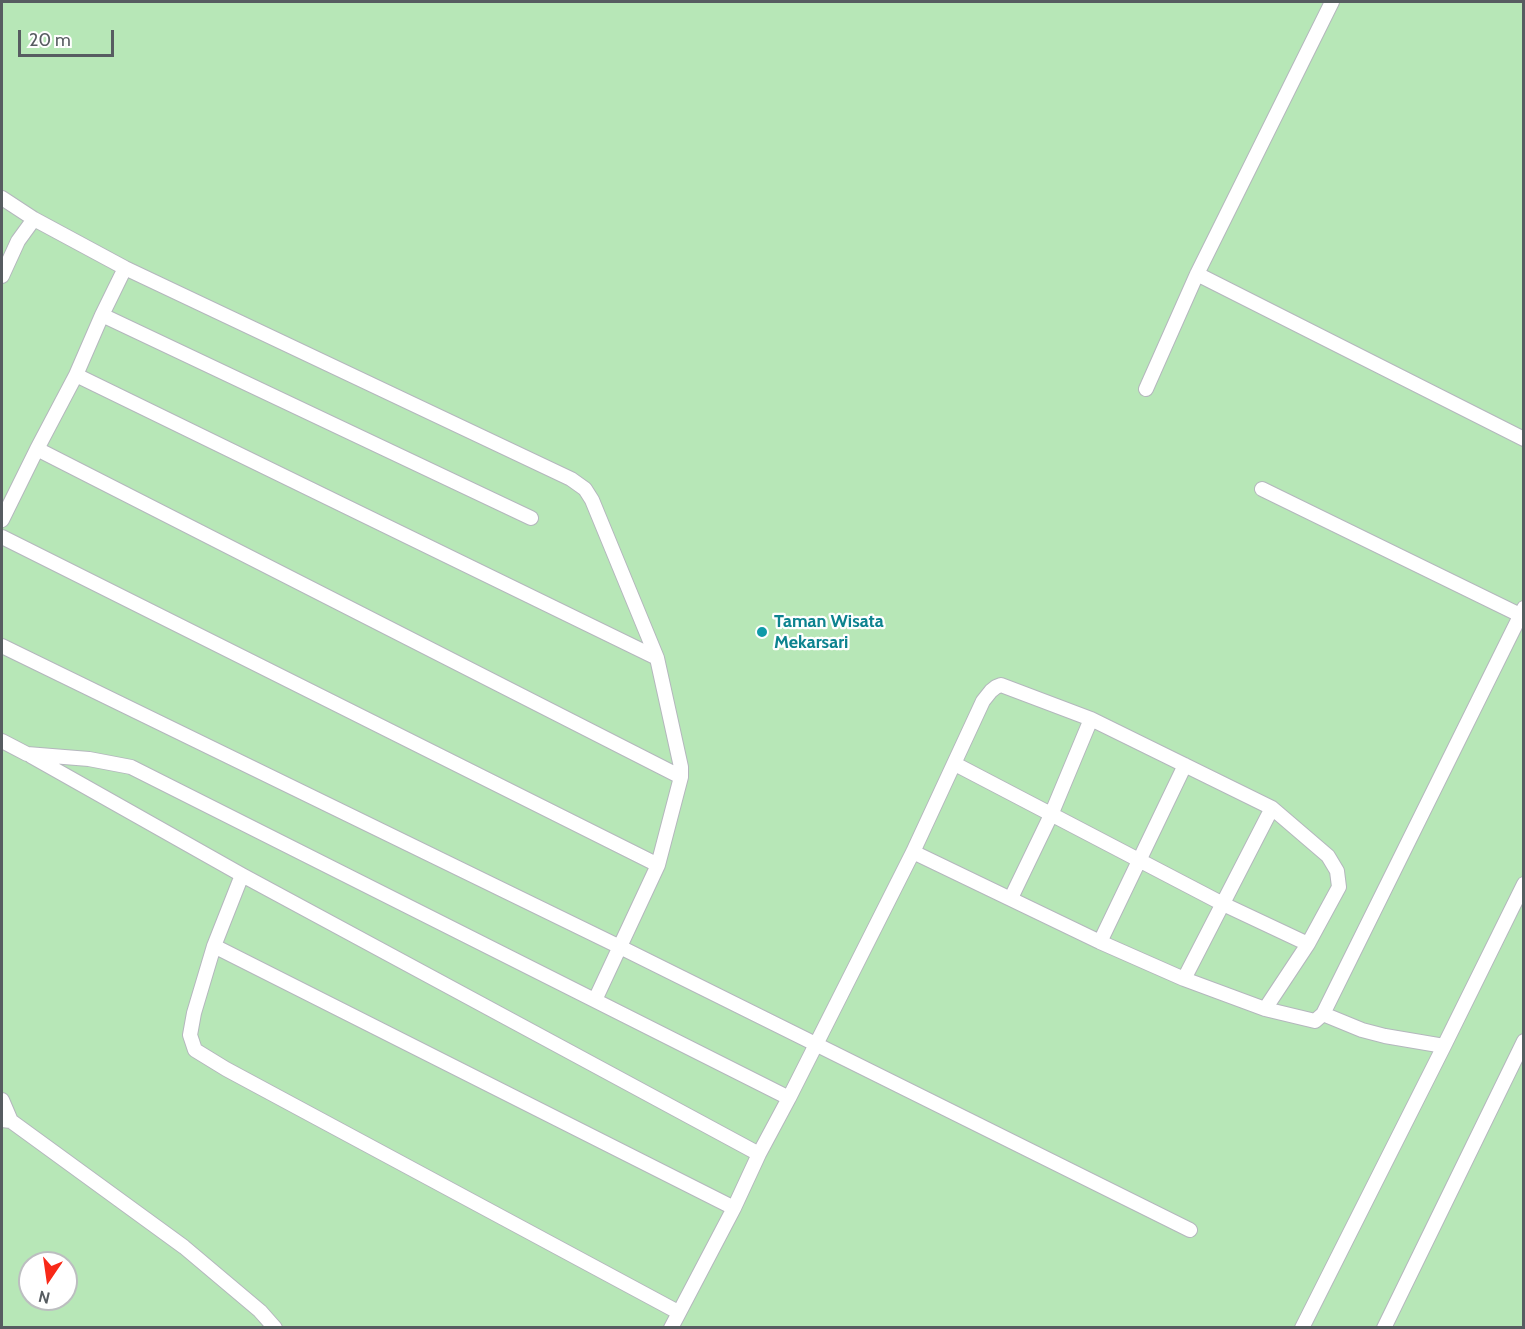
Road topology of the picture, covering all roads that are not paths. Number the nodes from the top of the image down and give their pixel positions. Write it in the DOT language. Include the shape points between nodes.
graph roads {
  1 [pos="1332,2"];
  2 [pos="2,198"];
  3 [pos="34,219"];
  4 [pos="125,268"];
  5 [pos="1197,274"];
  6 [pos="2,276"];
  7 [pos="102,315"];
  8 [pos="76,375"];
  9 [pos="1146,389"];
  10 [pos="1524,439"];
  11 [pos="36,448"];
  12 [pos="1262,489"];
  13 [pos="531,518"];
  14 [pos="2,520"];
  15 [pos="2,537"];
  16 [pos="1522,612"];
  17 [pos="2,646"];
  18 [pos="657,658"];
  19 [pos="1091,719"];
  20 [pos="2,741"];
  21 [pos="27,754"];
  22 [pos="955,764"];
  23 [pos="1185,765"];
  24 [pos="681,777"];
  25 [pos="1272,808"];
  26 [pos="1051,815"];
  27 [pos="913,852"];
  28 [pos="1140,861"];
  29 [pos="658,865"];
  30 [pos="242,875"];
  31 [pos="1524,884"];
  32 [pos="1011,898"];
  33 [pos="1223,904"];
  34 [pos="1100,942"];
  35 [pos="1308,944"];
  36 [pos="214,946"];
  37 [pos="620,947"];
  38 [pos="1184,979"];
  39 [pos="595,1000"];
  40 [pos="1265,1009"];
  41 [pos="1323,1014"];
  42 [pos="1524,1041"];
  43 [pos="815,1045"];
  44 [pos="1444,1046"];
  45 [pos="789,1098"];
  46 [pos="2,1100"];
  47 [pos="6,1120"];
  48 [pos="759,1154"];
  49 [pos="734,1208"];
  50 [pos="1190,1230"];
  51 [pos="678,1312"];
  52 [pos="1309,1325"];
  53 [pos="275,1328"];
  54 [pos="671,1328"];
  55 [pos="1384,1328"];
  1 -- 5 [label="lane"];
  2 -- 3 [label="lane"];
  3 -- 4 [label="lane"];
  3 -- 6 [label="lane" via="18,241"];
  4 -- 7 [label="lane"];
  4 -- 18 [label="lane" via="585,489"];
  5 -- 9 [label="lane"];
  5 -- 10 [label="lane"];
  7 -- 8 [label="lane"];
  7 -- 13 [label="lane"];
  8 -- 11 [label="lane"];
  8 -- 18 [label="lane"];
  11 -- 14 [label="lane"];
  11 -- 24 [label="lane"];
  12 -- 16 [label="lane"];
  15 -- 29 [label="lane"];
  16 -- 41 [label="lane"];
  17 -- 37 [label="lane"];
  18 -- 24 [label="lane"];
  19 -- 22 [label="lane" via="1001,685 986,696"];
  19 -- 23 [label="lane"];
  19 -- 26 [label="lane"];
  20 -- 21 [label="lane"];
  21 -- 30 [label="lane"];
  21 -- 39 [label="lane" via="131,767"];
  22 -- 26 [label="lane"];
  22 -- 27 [label="lane"];
  23 -- 25 [label="lane"];
  23 -- 28 [label="lane"];
  24 -- 29 [label="lane"];
  25 -- 33 [label="lane"];
  25 -- 35 [label="lane" via="1328,856 1337,871 1339,887"];
  26 -- 28 [label="lane"];
  26 -- 32 [label="lane"];
  27 -- 32 [label="lane"];
  27 -- 43 [label="lane"];
  28 -- 33 [label="lane"];
  28 -- 34 [label="lane"];
  29 -- 37 [label="lane"];
  30 -- 36 [label="lane"];
  30 -- 48 [label="lane"];
  31 -- 44 [label="lane"];
  32 -- 34 [label="lane"];
  33 -- 35 [label="lane"];
  33 -- 38 [label="lane"];
  34 -- 38 [label="lane"];
  35 -- 40 [label="lane"];
  36 -- 49 [label="lane"];
  36 -- 51 [label="lane" via="192,1024 190,1035 195,1050"];
  37 -- 39 [label="lane"];
  37 -- 43 [label="lane"];
  38 -- 40 [label="lane"];
  39 -- 45 [label="lane"];
  40 -- 41 [label="lane" via="1315,1022"];
  41 -- 44 [label="lane" via="1362,1030"];
  42 -- 55 [label="lane"];
  43 -- 45 [label="lane"];
  43 -- 50 [label="lane"];
  44 -- 52 [label="lane"];
  45 -- 48 [label="lane"];
  46 -- 47 [label="lane"];
  47 -- 53 [label="lane" via="184,1247"];
  48 -- 49 [label="lane"];
  49 -- 51 [label="lane"];
  51 -- 54 [label="lane"];
}
